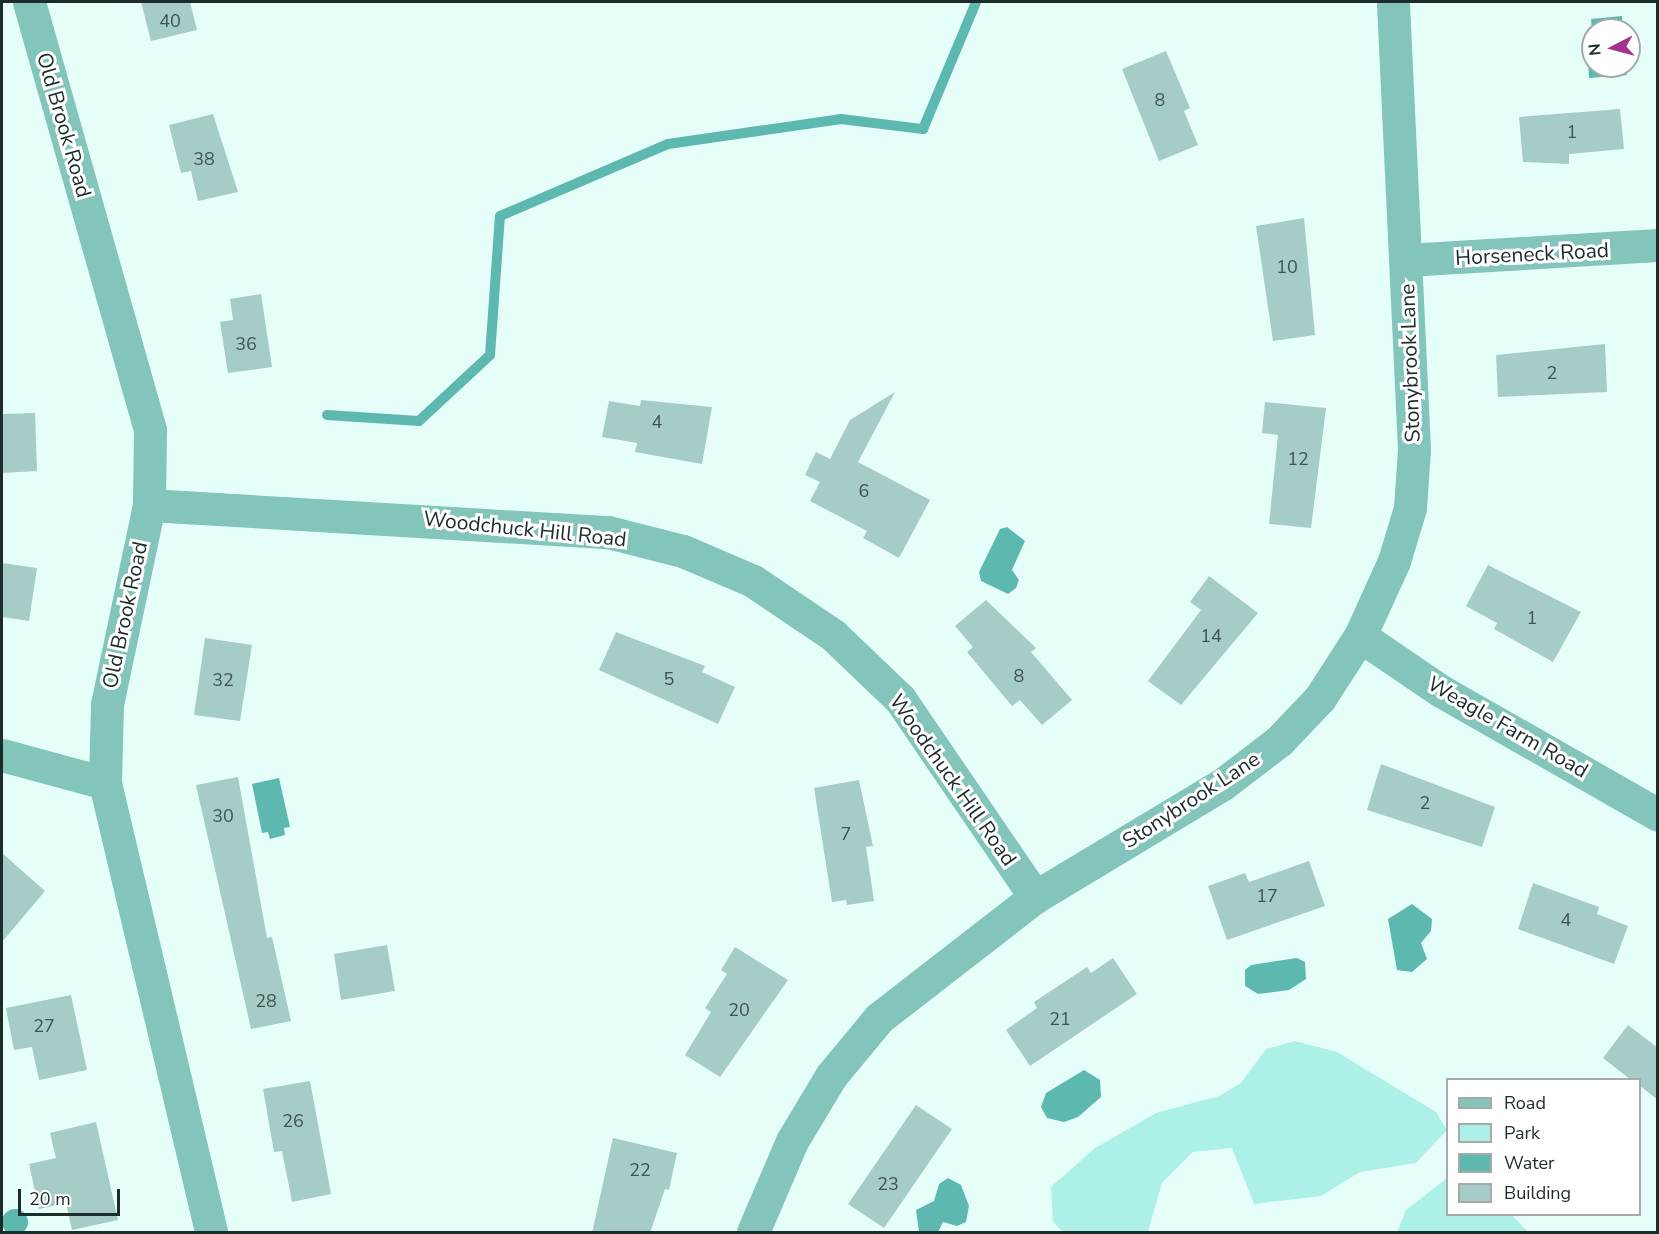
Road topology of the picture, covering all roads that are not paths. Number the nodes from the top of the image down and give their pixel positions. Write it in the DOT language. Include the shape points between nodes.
graph roads {
  1 [pos="29,2"];
  2 [pos="1393,2"];
  3 [pos="1658,245"];
  4 [pos="1406,260"];
  5 [pos="149,505"];
  6 [pos="1360,636"];
  7 [pos="2,755"];
  8 [pos="105,783"];
  9 [pos="1658,815"];
  10 [pos="1035,897"];
  11 [pos="211,1233"];
  12 [pos="753,1233"];
  1 -- 5 [label="street, Old Brook Road" via="150,429"];
  2 -- 4 [label="street, Stonybrook Lane"];
  3 -- 4 [label="street, Horseneck Road"];
  4 -- 6 [label="street, Stonybrook Lane" via="1414,449 1410,508"];
  5 -- 8 [label="street, Old Brook Road" via="111,675 103,741"];
  5 -- 10 [label="street, Woodchuck Hill Road" via="608,532 683,552 753,581 833,635 900,699"];
  6 -- 9 [label="street, Weagle Farm Road" via="1441,691"];
  6 -- 10 [label="street, Stonybrook Lane" via="1320,698 1279,741 1223,784"];
  7 -- 8 [label="street"];
  8 -- 11 [label="street, Old Brook Road"];
  10 -- 12 [label="street, Stonybrook Lane" via="879,1018 831,1076 792,1141"];
}
